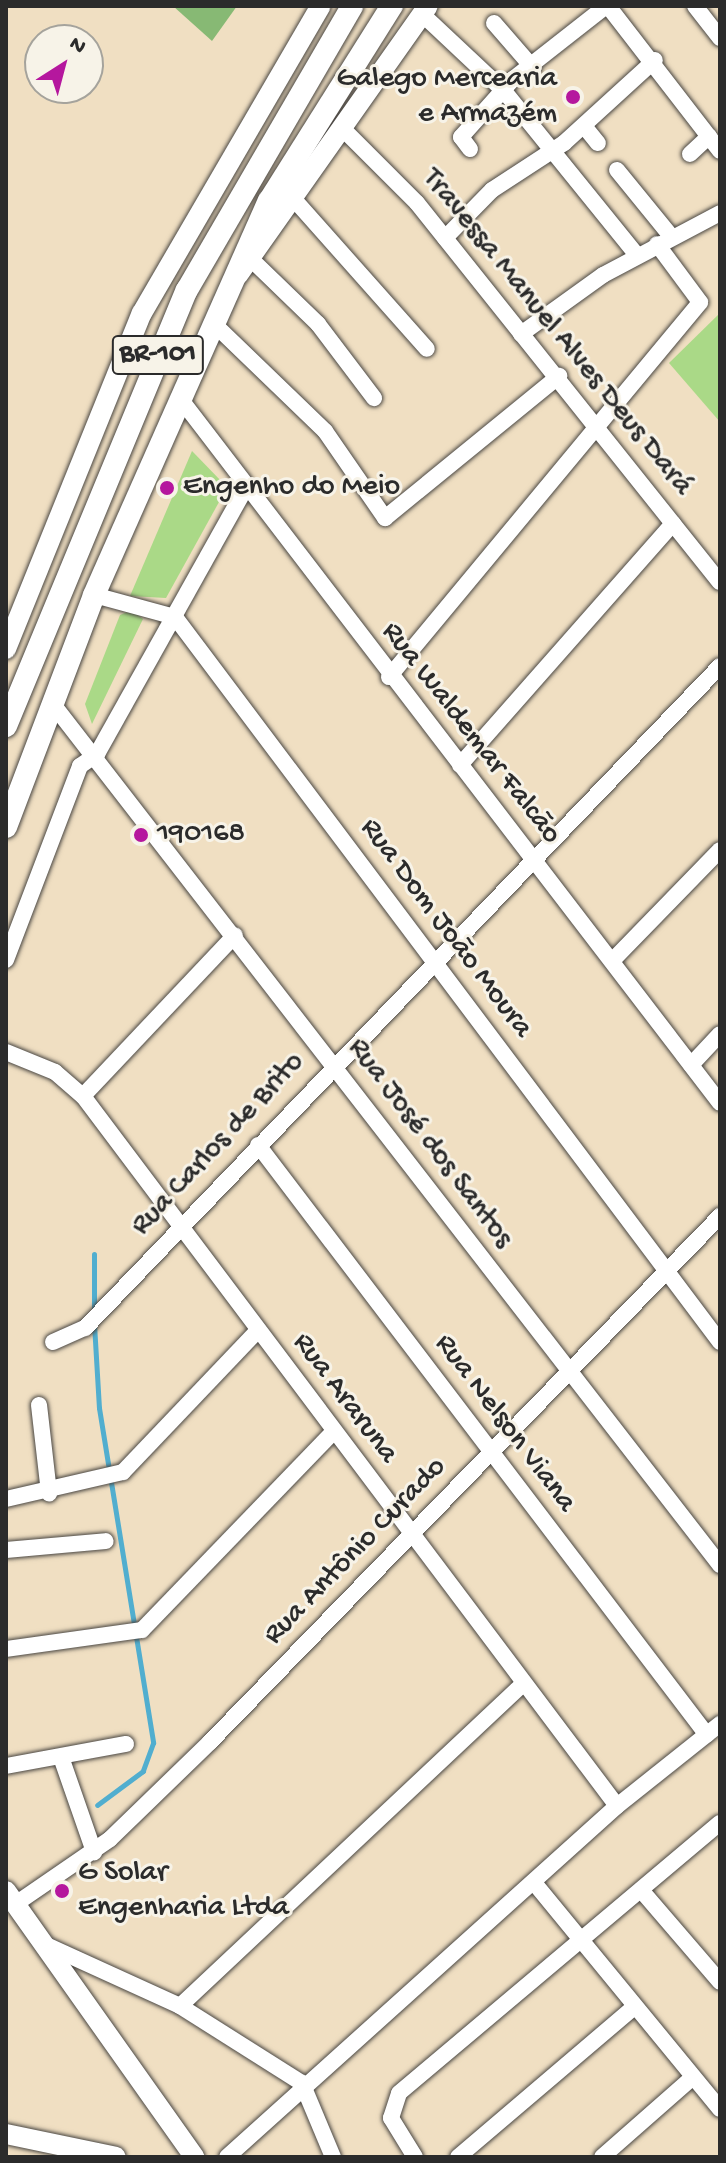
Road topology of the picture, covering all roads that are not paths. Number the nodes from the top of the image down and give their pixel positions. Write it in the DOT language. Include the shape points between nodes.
graph roads {
  1 [pos="321,6"];
  2 [pos="352,6"];
  3 [pos="392,6"];
  4 [pos="607,6"];
  5 [pos="695,6"];
  6 [pos="425,10"];
  7 [pos="494,23"];
  8 [pos="720,38"];
  9 [pos="655,60"];
  10 [pos="533,68"];
  11 [pos="504,91"];
  12 [pos="584,126"];
  13 [pos="341,127"];
  14 [pos="709,136"];
  15 [pos="598,143"];
  16 [pos="470,149"];
  17 [pos="720,151"];
  18 [pos="553,153"];
  19 [pos="690,154"];
  20 [pos="617,170"];
  21 [pos="292,197"];
  22 [pos="720,213"];
  23 [pos="445,238"];
  24 [pos="664,240"];
  25 [pos="637,255"];
  26 [pos="253,261"];
  27 [pos="232,280"];
  28 [pos="213,323"];
  29 [pos="521,334"];
  30 [pos="427,349"];
  31 [pos="559,376"];
  32 [pos="179,397"];
  33 [pos="374,398"];
  34 [pos="600,426"];
  35 [pos="245,489"];
  36 [pos="673,523"];
  37 [pos="720,582"];
  38 [pos="94,595"];
  39 [pos="175,617"];
  40 [pos="10,624"];
  41 [pos="6,649"];
  42 [pos="720,666"];
  43 [pos="389,677"];
  44 [pos="52,703"];
  45 [pos="6,726"];
  46 [pos="97,754"];
  47 [pos="460,765"];
  48 [pos="6,827"];
  49 [pos="720,850"];
  50 [pos="532,859"];
  51 [pos="235,935"];
  52 [pos="6,960"];
  53 [pos="433,960"];
  54 [pos="612,961"];
  55 [pos="720,1034"];
  56 [pos="6,1052"];
  57 [pos="334,1063"];
  58 [pos="691,1065"];
  59 [pos="83,1096"];
  60 [pos="720,1103"];
  61 [pos="258,1145"];
  62 [pos="720,1216"];
  63 [pos="179,1229"];
  64 [pos="666,1273"];
  65 [pos="258,1330"];
  66 [pos="53,1342"];
  67 [pos="720,1342"];
  68 [pos="567,1375"];
  69 [pos="39,1405"];
  70 [pos="333,1432"];
  71 [pos="491,1454"];
  72 [pos="49,1493"];
  73 [pos="6,1499"];
  74 [pos="410,1534"];
  75 [pos="106,1541"];
  76 [pos="6,1550"];
  77 [pos="720,1565"];
  78 [pos="6,1649"];
  79 [pos="523,1684"];
  80 [pos="720,1724"];
  81 [pos="707,1735"];
  82 [pos="126,1744"];
  83 [pos="61,1757"];
  84 [pos="6,1766"];
  85 [pos="617,1806"];
  86 [pos="714,1828"];
  87 [pos="720,1847"];
  88 [pos="94,1852"];
  89 [pos="536,1885"];
  90 [pos="641,1890"];
  91 [pos="10,1898"];
  92 [pos="41,1942"];
  93 [pos="579,1943"];
  94 [pos="720,1982"];
  95 [pos="180,2006"];
  96 [pos="633,2008"];
  97 [pos="692,2078"];
  98 [pos="302,2083"];
  99 [pos="720,2109"];
  100 [pos="6,2134"];
  101 [pos="116,2157"];
  102 [pos="194,2157"];
  103 [pos="227,2157"];
  104 [pos="333,2157"];
  105 [pos="415,2157"];
  106 [pos="458,2157"];
  107 [pos="602,2157"];
  1 -- 40 [label="main road" via="142,313"];
  2 -- 45 [label="highway, BR-101" via="187,290"];
  3 -- 27 [label="highway, BR-101" via="317,113"];
  4 -- 9 [label="street"];
  4 -- 10 [label="street"];
  5 -- 8 [label="street"];
  6 -- 11 [label="street"];
  6 -- 13 [label="main road"];
  7 -- 10 [label="street"];
  9 -- 12 [label="street"];
  9 -- 14 [label="street"];
  10 -- 11 [label="street"];
  11 -- 16 [label="street" via="461,137"];
  11 -- 18 [label="street"];
  12 -- 15 [label="street"];
  12 -- 18 [label="street"];
  13 -- 21 [label="main road"];
  13 -- 23 [label="street, Travessa Manuel Alves Deus Dará"];
  14 -- 17 [label="street"];
  14 -- 19 [label="street"];
  18 -- 23 [label="street" via="492,190"];
  18 -- 25 [label="street"];
  20 -- 24 [label="street"];
  21 -- 26 [label="main road"];
  21 -- 30 [label="street"];
  22 -- 24 [label="street"];
  23 -- 29 [label="street, Travessa Manuel Alves Deus Dará"];
  24 -- 25 [label="street"];
  24 -- 34 [label="street" via="701,300"];
  25 -- 29 [label="street"];
  26 -- 27 [label="main road"];
  26 -- 33 [label="street" via="318,324"];
  27 -- 28 [label="highway, BR-101"];
  28 -- 31 [label="street" via="325,431 385,518"];
  28 -- 32 [label="highway, BR-101"];
  29 -- 31 [label="street, Travessa Manuel Alves Deus Dará"];
  31 -- 34 [label="street, Travessa Manuel Alves Deus Dará"];
  32 -- 35 [label="street, Rua Waldemar Falcão"];
  32 -- 38 [label="highway, BR-101"];
  34 -- 36 [label="street, Travessa Manuel Alves Deus Dará"];
  34 -- 43 [label="street"];
  35 -- 39 [label="street"];
  35 -- 43 [label="street, Rua Waldemar Falcão"];
  36 -- 37 [label="street, Travessa Manuel Alves Deus Dará"];
  36 -- 47 [label="street"];
  38 -- 39 [label="street"];
  38 -- 44 [label="highway, BR-101"];
  39 -- 46 [label="street"];
  39 -- 53 [label="street, Rua Dom João Moura"];
  40 -- 41 [label="main road"];
  42 -- 50 [label="street, Rua Carlos de Brito"];
  43 -- 47 [label="street, Rua Waldemar Falcão"];
  44 -- 46 [label="street, Rua José dos Santos"];
  44 -- 48 [label="highway, BR-101"];
  46 -- 51 [label="street, Rua José dos Santos"];
  46 -- 52 [label="street" via="80,766"];
  47 -- 50 [label="street, Rua Waldemar Falcão"];
  49 -- 54 [label="street"];
  50 -- 53 [label="street, Rua Carlos de Brito"];
  50 -- 54 [label="street, Rua Waldemar Falcão"];
  51 -- 57 [label="street, Rua José dos Santos"];
  51 -- 59 [label="street"];
  53 -- 57 [label="street, Rua Carlos de Brito"];
  53 -- 64 [label="street, Rua Dom João Moura"];
  54 -- 58 [label="street, Rua Waldemar Falcão"];
  55 -- 58 [label="street"];
  56 -- 59 [label="street, Rua Araruna" via="47,1068"];
  57 -- 61 [label="street, Rua Carlos de Brito"];
  57 -- 68 [label="street, Rua José dos Santos"];
  58 -- 60 [label="street, Rua Waldemar Falcão"];
  59 -- 63 [label="street, Rua Araruna"];
  61 -- 63 [label="street, Rua Carlos de Brito"];
  61 -- 71 [label="street, Rua Nelson Viana"];
  62 -- 64 [label="street, Rua Antônio Curado"];
  63 -- 65 [label="street, Rua Araruna"];
  63 -- 66 [label="street, Rua Carlos de Brito" via="85,1328"];
  64 -- 67 [label="street, Rua Dom João Moura"];
  64 -- 68 [label="street, Rua Antônio Curado"];
  65 -- 70 [label="street, Rua Araruna"];
  65 -- 72 [label="street" via="123,1472"];
  68 -- 71 [label="street, Rua Antônio Curado"];
  68 -- 77 [label="street, Rua José dos Santos"];
  69 -- 72 [label="street"];
  70 -- 74 [label="street, Rua Araruna"];
  70 -- 78 [label="street" via="135,1632"];
  71 -- 74 [label="street, Rua Antônio Curado"];
  71 -- 81 [label="street, Rua Nelson Viana"];
  72 -- 73 [label="street"];
  74 -- 79 [label="street, Rua Araruna"];
  74 -- 88 [label="street, Rua Antônio Curado"];
  75 -- 76 [label="street"];
  79 -- 85 [label="street, Rua Araruna"];
  79 -- 95 [label="street"];
  80 -- 81 [label="street"];
  81 -- 85 [label="street"];
  82 -- 83 [label="street"];
  83 -- 84 [label="street"];
  83 -- 88 [label="street"];
  85 -- 89 [label="street"];
  86 -- 87 [label="street"];
  86 -- 90 [label="street"];
  88 -- 91 [label="street, Rua Antônio Curado"];
  89 -- 93 [label="street"];
  89 -- 98 [label="street"];
  90 -- 93 [label="street"];
  90 -- 94 [label="street"];
  91 -- 92 [label="main road"];
  92 -- 95 [label="street"];
  92 -- 102 [label="main road"];
  93 -- 96 [label="street"];
  93 -- 105 [label="street" via="418,2074 389,2108"];
  95 -- 98 [label="street"];
  96 -- 97 [label="street"];
  96 -- 106 [label="street"];
  97 -- 99 [label="street"];
  97 -- 107 [label="street"];
  98 -- 103 [label="street"];
  98 -- 104 [label="street"];
  100 -- 101 [label="main road"];
}
